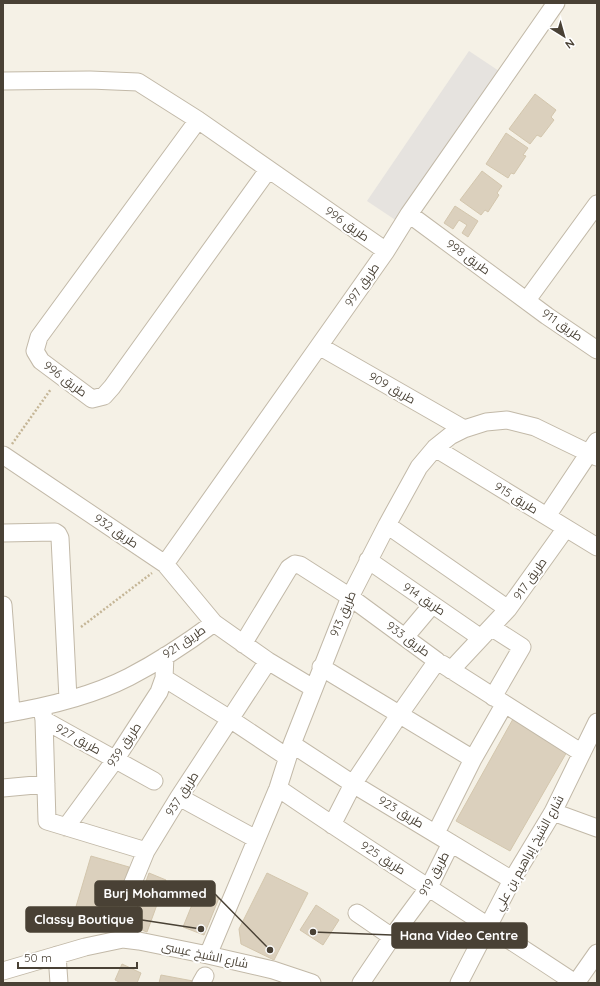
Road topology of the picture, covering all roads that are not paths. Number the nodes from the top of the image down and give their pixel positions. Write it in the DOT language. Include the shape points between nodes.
graph roads {
  1 [pos="556,3"];
  2 [pos="3,81"];
  3 [pos="198,120"];
  4 [pos="268,170"];
  5 [pos="597,204"];
  6 [pos="409,214"];
  7 [pos="386,251"];
  8 [pos="527,300"];
  9 [pos="320,346"];
  10 [pos="597,350"];
  11 [pos="464,429"];
  12 [pos="435,448"];
  13 [pos="594,450"];
  14 [pos="4,455"];
  15 [pos="547,516"];
  16 [pos="387,525"];
  17 [pos="566,528"];
  18 [pos="3,533"];
  19 [pos="596,543"];
  20 [pos="368,560"];
  21 [pos="165,564"];
  22 [pos="350,597"];
  23 [pos="3,605"];
  24 [pos="432,605"];
  25 [pos="508,609"];
  26 [pos="214,623"];
  27 [pos="486,632"];
  28 [pos="405,637"];
  29 [pos="243,644"];
  30 [pos="165,656"];
  31 [pos="268,661"];
  32 [pos="444,665"];
  33 [pos="321,668"];
  34 [pos="164,678"];
  35 [pos="313,688"];
  36 [pos="68,700"];
  37 [pos="499,701"];
  38 [pos="7,713"];
  39 [pos="43,714"];
  40 [pos="399,715"];
  41 [pos="230,719"];
  42 [pos="597,722"];
  43 [pos="289,750"];
  44 [pos="582,753"];
  45 [pos="473,759"];
  46 [pos="115,760"];
  47 [pos="154,781"];
  48 [pos="46,784"];
  49 [pos="353,784"];
  50 [pos="3,788"];
  51 [pos="278,788"];
  52 [pos="179,797"];
  53 [pos="553,812"];
  54 [pos="332,825"];
  55 [pos="66,827"];
  56 [pos="597,828"];
  57 [pos="436,833"];
  58 [pos="256,839"];
  59 [pos="451,843"];
  60 [pos="146,851"];
  61 [pos="512,880"];
  62 [pos="429,887"];
  63 [pos="357,913"];
  64 [pos="489,926"];
  65 [pos="392,937"];
  66 [pos="123,939"];
  67 [pos="597,953"];
  68 [pos="57,955"];
  69 [pos="208,955"];
  70 [pos="3,971"];
  71 [pos="59,983"];
  72 [pos="312,983"];
  73 [pos="361,983"];
  74 [pos="459,983"];
  75 [pos="575,983"];
  1 -- 6 [label="street, طريق 997"];
  2 -- 3 [label="street, طريق 996" via="138,82"];
  3 -- 4 [label="street, طريق 996"];
  3 -- 4 [label="street, طريق 996" via="39,337 35,351 41,361 92,399 104,396 117,380"];
  4 -- 7 [label="street, طريق 996"];
  5 -- 8 [label="street"];
  6 -- 7 [label="street, طريق 997"];
  6 -- 8 [label="street, طريق 998"];
  7 -- 9 [label="street, طريق 997"];
  8 -- 10 [label="street, طريق 911"];
  9 -- 11 [label="street, طريق 909"];
  9 -- 21 [label="street, طريق 997"];
  11 -- 12 [label="street, طريق 913"];
  11 -- 13 [label="street, طريق 913" via="486,422 507,420 535,427"];
  12 -- 15 [label="street, طريق 915"];
  12 -- 16 [label="street, طريق 913" via="419,467"];
  13 -- 15 [label="street"];
  14 -- 21 [label="street, طريق 932"];
  15 -- 17 [label="street, طريق 915"];
  16 -- 20 [label="street, طريق 913"];
  16 -- 25 [label="street"];
  17 -- 19 [label="street, طريق 915"];
  17 -- 25 [label="street, طريق 917"];
  18 -- 36 [label="street" via="54,532 60,538"];
  20 -- 22 [label="street, طريق 913"];
  20 -- 24 [label="street, طريق 914"];
  21 -- 26 [label="street, طريق 932"];
  22 -- 28 [label="street, طريق 933"];
  22 -- 29 [label="street, طريق 933" via="295,564 289,568"];
  22 -- 33 [label="street, طريق 913"];
  23 -- 38 [label="street"];
  24 -- 27 [label="street, طريق 914"];
  24 -- 28 [label="street"];
  25 -- 27 [label="street, طريق 917"];
  26 -- 29 [label="street, طريق 921"];
  26 -- 30 [label="street, طريق 921"];
  27 -- 32 [label="street, طريق 917"];
  27 -- 37 [label="street, طريق 919" via="522,647"];
  28 -- 32 [label="street, طريق 933"];
  29 -- 31 [label="street, طريق 921"];
  30 -- 34 [label="street, طريق 939"];
  30 -- 36 [label="street, طريق 921" via="129,677"];
  31 -- 35 [label="street, طريق 921"];
  31 -- 41 [label="street, طريق 937"];
  32 -- 37 [label="street"];
  32 -- 40 [label="street, طريق 933"];
  33 -- 35 [label="street, طريق 913"];
  33 -- 40 [label="street"];
  34 -- 41 [label="street, طريق 923"];
  34 -- 46 [label="street, طريق 939" via="159,692"];
  35 -- 43 [label="street, طريق 913"];
  36 -- 39 [label="street, طريق 921"];
  37 -- 44 [label="street"];
  37 -- 45 [label="street, طريق 919"];
  38 -- 39 [label="street, طريق 921"];
  39 -- 46 [label="street, طريق 927"];
  39 -- 48 [label="street"];
  40 -- 45 [label="street"];
  40 -- 49 [label="street, طريق 933"];
  41 -- 43 [label="street, طريق 923"];
  41 -- 52 [label="street, طريق 937"];
  42 -- 44 [label="street, شارع الشيخ إبراهيم بن علي"];
  43 -- 49 [label="street, طريق 923"];
  43 -- 51 [label="street, طريق 913"];
  44 -- 53 [label="street, شارع الشيخ إبراهيم بن علي"];
  45 -- 57 [label="street, طريق 919"];
  46 -- 47 [label="street, طريق 927"];
  46 -- 55 [label="street, طريق 939"];
  48 -- 50 [label="street"];
  48 -- 55 [label="street" via="47,821"];
  49 -- 54 [label="street, طريق 933"];
  49 -- 57 [label="street, طريق 923"];
  51 -- 54 [label="street, طريق 925"];
  51 -- 58 [label="street, طريق 913"];
  52 -- 58 [label="street"];
  52 -- 60 [label="street, طريق 937"];
  53 -- 56 [label="street"];
  53 -- 61 [label="street, شارع الشيخ إبراهيم بن علي"];
  54 -- 62 [label="street, طريق 925"];
  55 -- 60 [label="street"];
  57 -- 59 [label="street, طريق 923"];
  58 -- 69 [label="street, طريق 913"];
  59 -- 61 [label="street, طريق 923"];
  59 -- 62 [label="street, طريق 919"];
  60 -- 66 [label="street, طريق 937" via="132,884"];
  61 -- 64 [label="street, شارع الشيخ إبراهيم بن علي"];
  62 -- 64 [label="street, طريق 925"];
  62 -- 65 [label="street, طريق 919"];
  63 -- 65 [label="street"];
  64 -- 74 [label="street, شارع الشيخ إبراهيم بن علي"];
  64 -- 75 [label="street, طريق 925"];
  65 -- 73 [label="street, طريق 919"];
  66 -- 68 [label="street, شارع الشيخ عيسى"];
  66 -- 69 [label="street, شارع الشيخ عيسى"];
  67 -- 75 [label="street"];
  68 -- 70 [label="street, شارع الشيخ عيسى"];
  68 -- 71 [label="street"];
  69 -- 72 [label="street, شارع الشيخ عيسى" via="273,970"];
}
